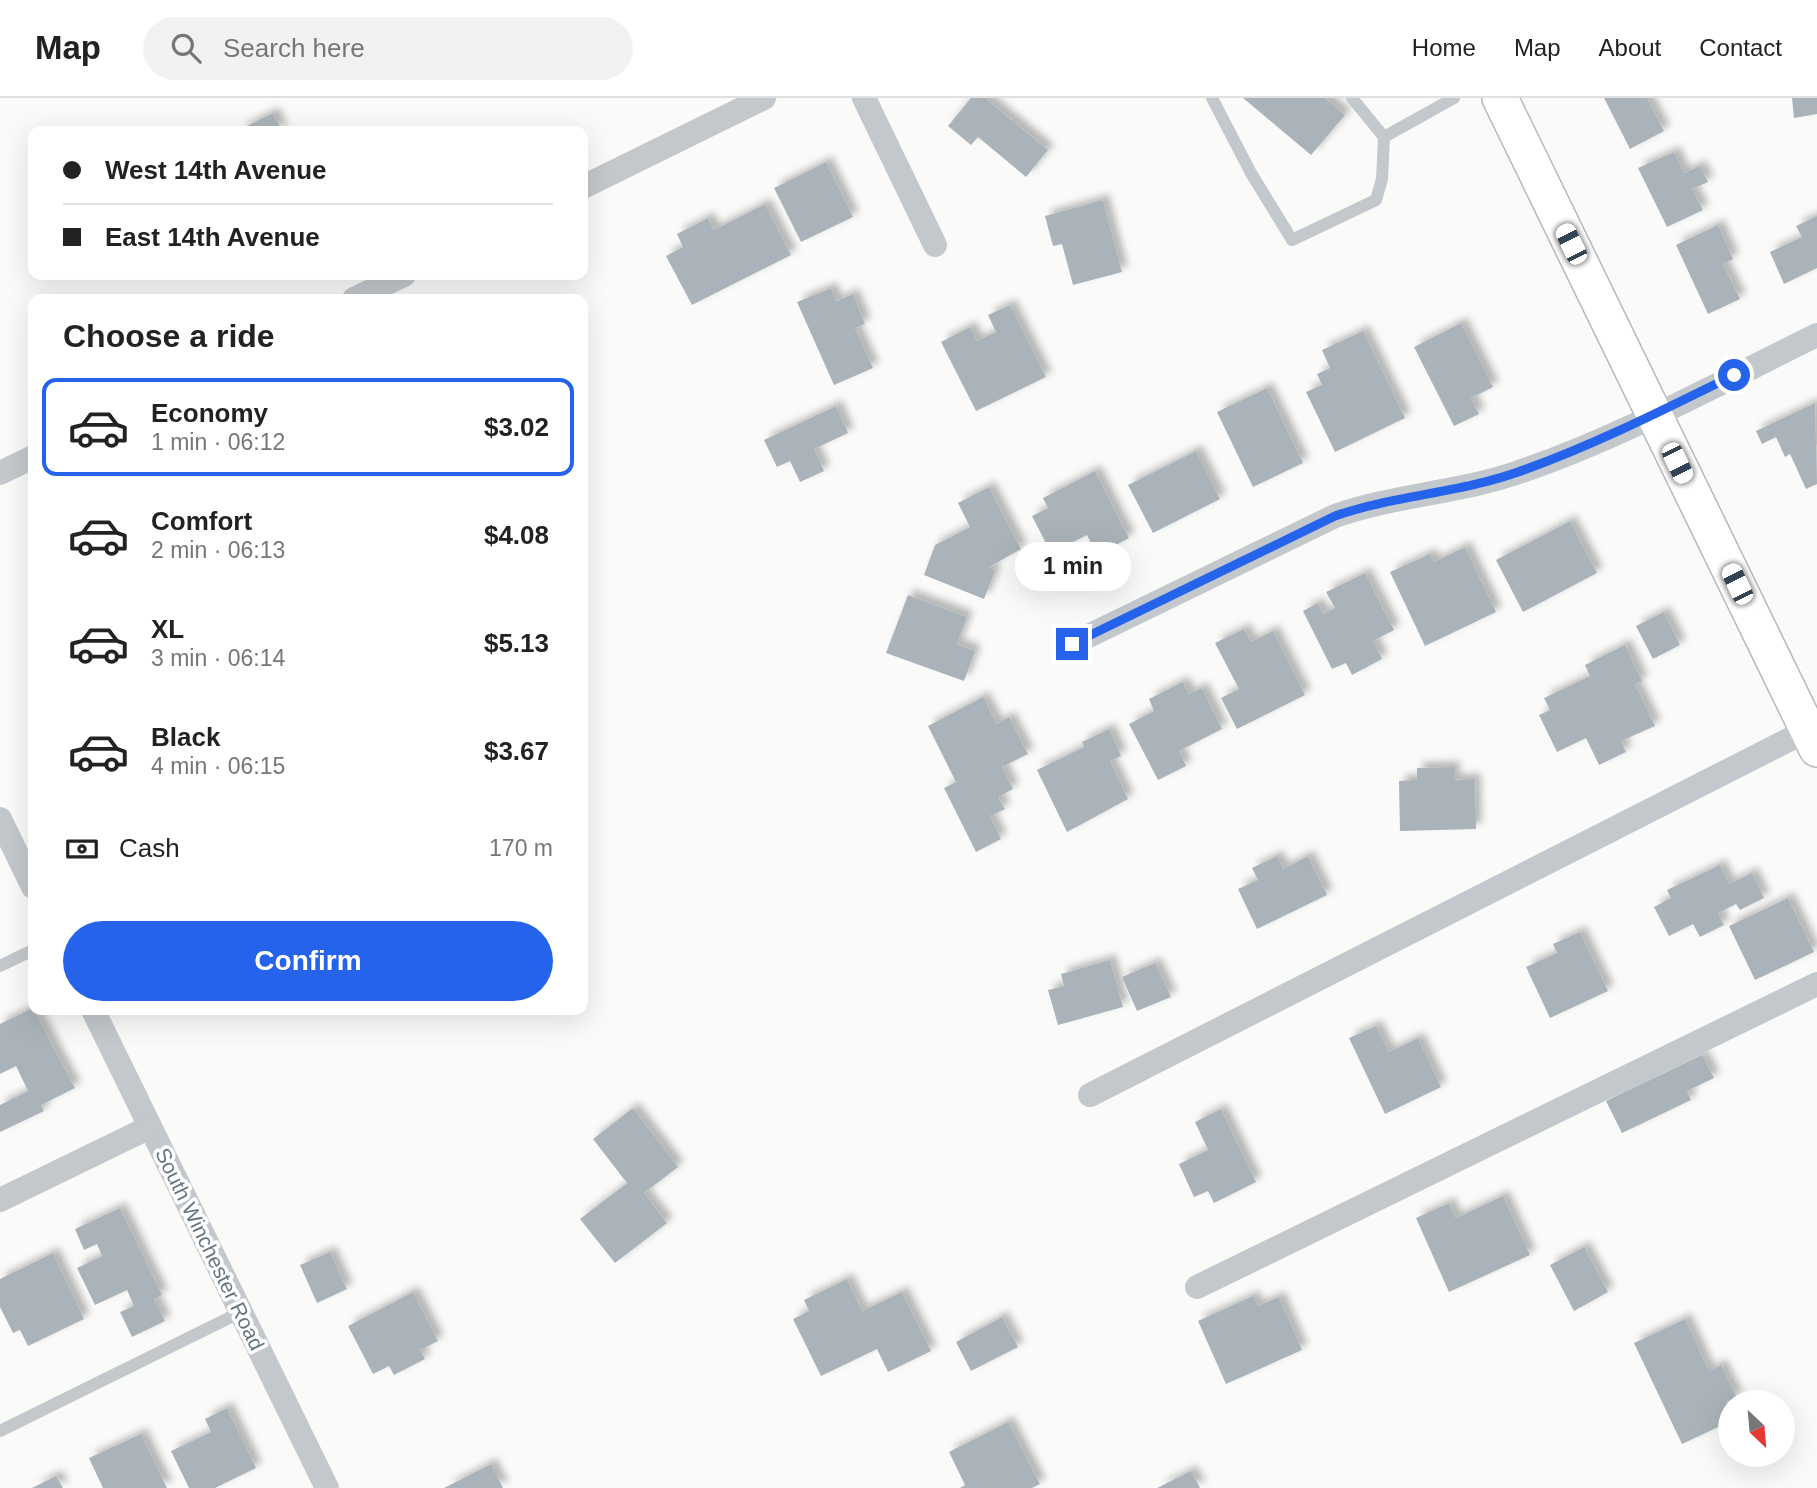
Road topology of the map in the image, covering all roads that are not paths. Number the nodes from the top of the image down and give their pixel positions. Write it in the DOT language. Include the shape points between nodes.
graph roads {
  1 [pos="764,98"];
  2 [pos="864,98"];
  3 [pos="1213,98"];
  4 [pos="1352,98"];
  5 [pos="1454,98"];
  6 [pos="1500,98"];
  7 [pos="1384,138"];
  8 [pos="588,185"];
  9 [pos="935,245"];
  10 [pos="394,280"];
  11 [pos="364,294"];
  12 [pos="1817,335"];
  13 [pos="1653,414"];
  14 [pos="28,460"];
  15 [pos="0,474"];
  16 [pos="1072,644"];
  17 [pos="1813,739"];
  18 [pos="0,819"];
  19 [pos="28,877"];
  20 [pos="28,952"];
  21 [pos="0,966"];
  22 [pos="1817,985"];
  23 [pos="95,1015"];
  24 [pos="1090,1095"];
  25 [pos="150,1127"];
  26 [pos="0,1200"];
  27 [pos="1197,1287"];
  28 [pos="241,1312"];
  29 [pos="0,1431"];
  30 [pos="327,1488"];
  1 -- 8 [label="street"];
  2 -- 9 [label="street"];
  3 -- 7 [label="lane" via="1292,240 1376,200"];
  4 -- 7 [label="lane"];
  5 -- 7 [label="lane"];
  6 -- 13 [label="main road"];
  10 -- 11 [label="street"];
  12 -- 13 [label="street"];
  13 -- 16 [label="street" via="1518,472 1372,503 1335,516"];
  13 -- 17 [label="main road"];
  14 -- 15 [label="street"];
  17 -- 24 [label="street"];
  18 -- 19 [label="street"];
  20 -- 21 [label="lane"];
  22 -- 27 [label="street"];
  23 -- 25 [label="street, South Winchester Road"];
  25 -- 26 [label="street"];
  25 -- 28 [label="street, South Winchester Road"];
  28 -- 29 [label="lane"];
  28 -- 30 [label="street, South Winchester Road"];
}
